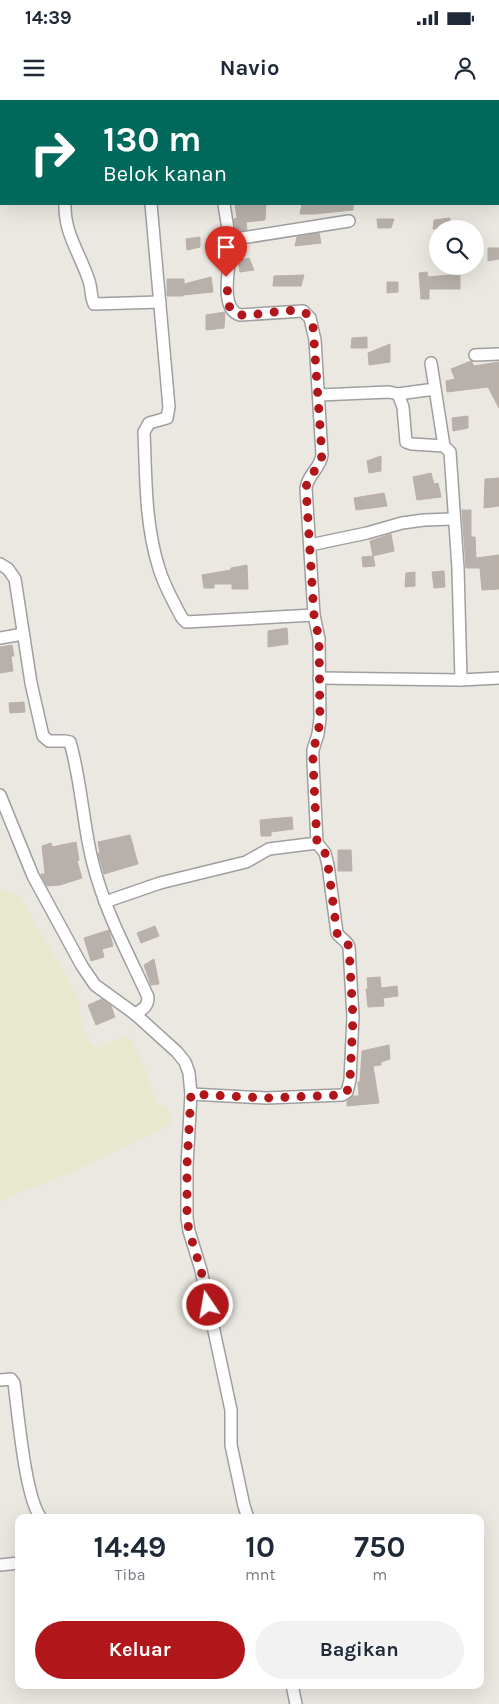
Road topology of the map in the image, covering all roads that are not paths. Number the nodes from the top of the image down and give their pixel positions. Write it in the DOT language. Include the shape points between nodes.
graph roads {
  1 [pos="65,205"];
  2 [pos="151,205"];
  3 [pos="224,205"];
  4 [pos="349,221"];
  5 [pos="229,240"];
  6 [pos="160,302"];
  7 [pos="499,354"];
  8 [pos="475,355"];
  9 [pos="431,363"];
  10 [pos="435,389"];
  11 [pos="398,394"];
  12 [pos="319,395"];
  13 [pos="444,446"];
  14 [pos="453,519"];
  15 [pos="310,545"];
  16 [pos="0,564"];
  17 [pos="314,615"];
  18 [pos="23,634"];
  19 [pos="0,638"];
  20 [pos="319,678"];
  21 [pos="499,678"];
  22 [pos="461,680"];
  23 [pos="0,795"];
  24 [pos="317,843"];
  25 [pos="105,902"];
  26 [pos="136,1014"];
  27 [pos="191,1094"];
  28 [pos="0,1380"];
  29 [pos="39,1514"];
  30 [pos="247,1514"];
  31 [pos="15,1563"];
  32 [pos="0,1565"];
  33 [pos="293,1689"];
  34 [pos="296,1704"];
  1 -- 6 [label="street" via="66,224 89,278 94,304"];
  2 -- 6 [label="street"];
  3 -- 5 [label="street"];
  4 -- 5 [label="street"];
  5 -- 12 [label="street" via="226,277 229,306 240,315 298,310 307,314 313,326"];
  6 -- 17 [label="street" via="168,414 163,420 149,423 144,432 148,514 158,567 170,596 186,622"];
  7 -- 8 [label="street"];
  9 -- 10 [label="street"];
  10 -- 11 [label="street"];
  10 -- 13 [label="street"];
  11 -- 12 [label="street"];
  11 -- 13 [label="street" via="403,407 406,442"];
  12 -- 15 [label="street" via="322,455 318,469 307,481 306,488"];
  13 -- 14 [label="street" via="451,458"];
  14 -- 15 [label="street" via="402,524"];
  14 -- 22 [label="street" via="458,568"];
  15 -- 17 [label="street"];
  16 -- 18 [label="street" via="14,579"];
  17 -- 20 [label="street" via="319,639"];
  18 -- 19 [label="street"];
  18 -- 25 [label="street" via="43,736 49,741 70,742 86,832"];
  20 -- 22 [label="street"];
  20 -- 24 [label="street" via="320,719 313,750"];
  21 -- 22 [label="street"];
  23 -- 26 [label="street" via="33,876 82,966 95,985"];
  24 -- 25 [label="street" via="269,849 246,862 160,883"];
  24 -- 27 [label="street" via="325,853 328,865 337,933 349,947 353,1018 347,1092 342,1095 266,1098"];
  25 -- 26 [label="street" via="148,997 148,1004"];
  26 -- 27 [label="street" via="185,1062"];
  27 -- 30 [label="street" via="187,1218 231,1410 231,1445"];
  28 -- 29 [label="street" via="9,1379 14,1383 32,1498"];
  31 -- 32 [label="street"];
  33 -- 34 [label="street"];
}
